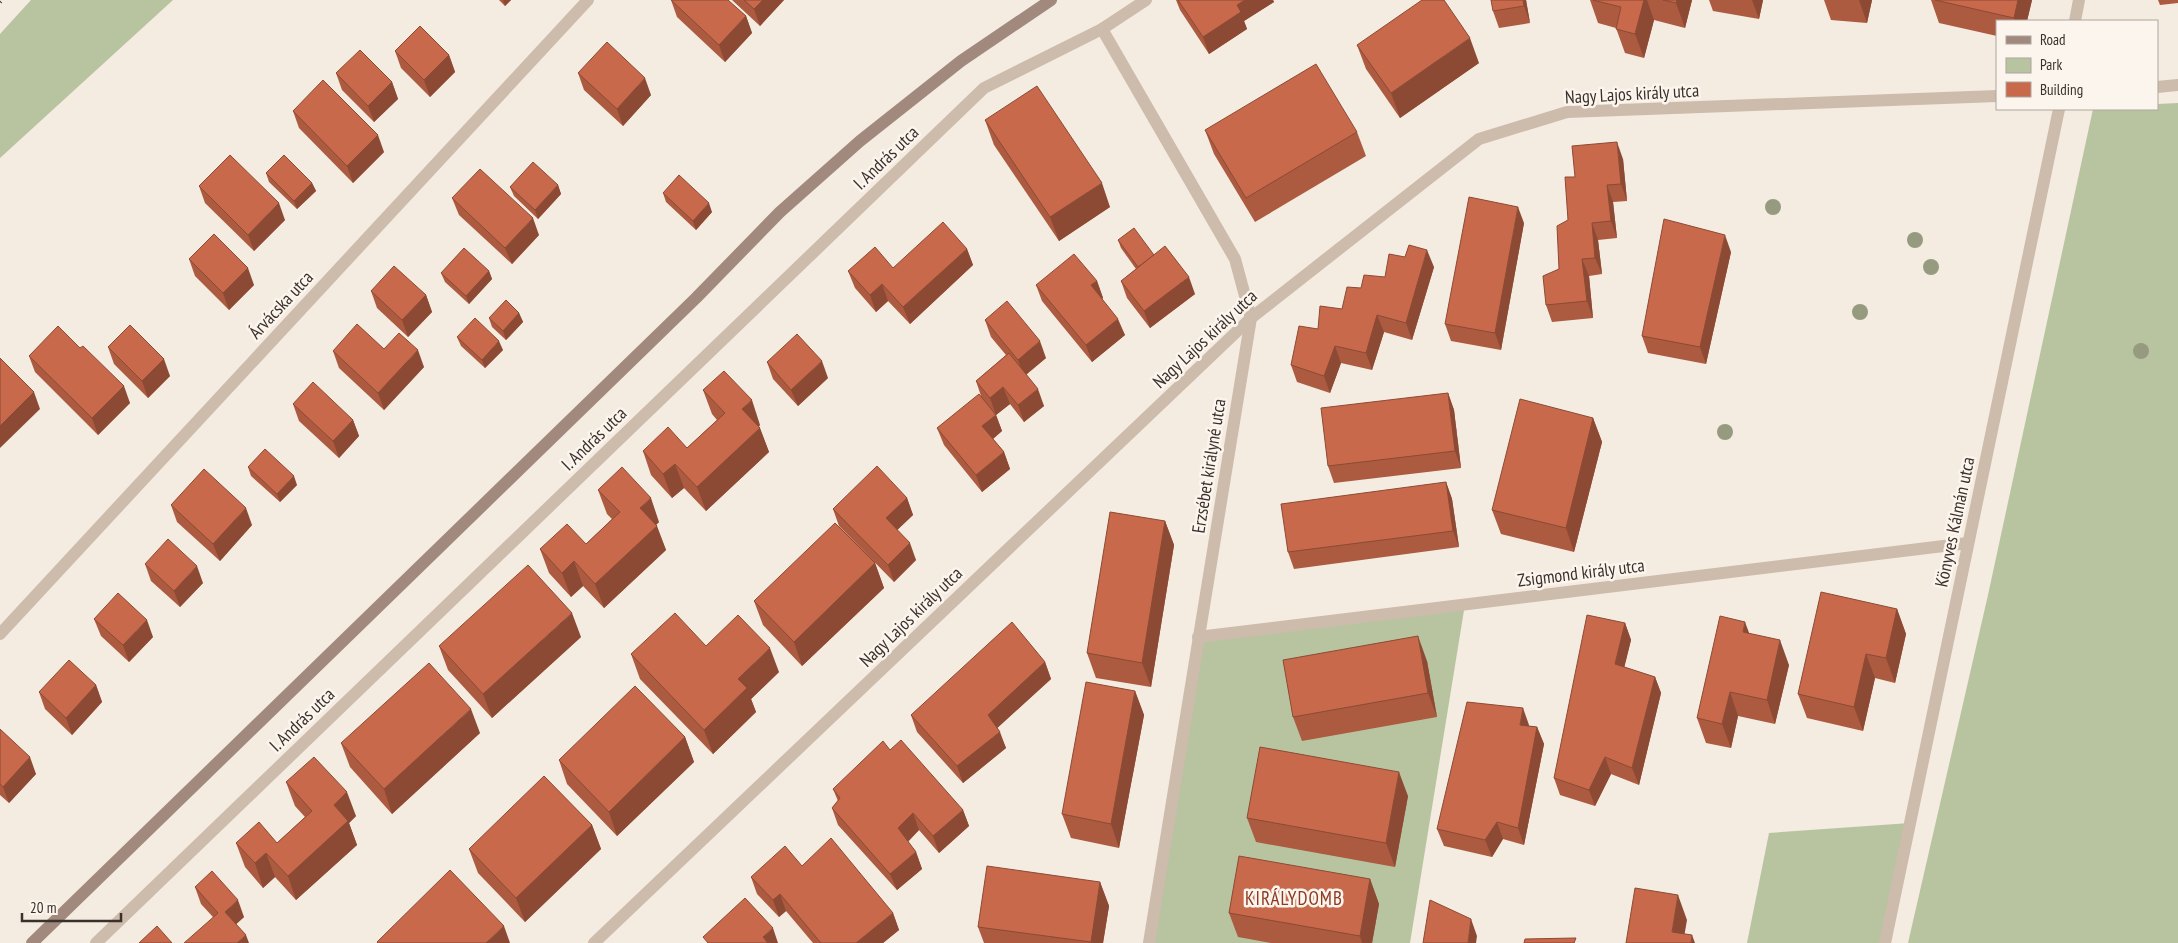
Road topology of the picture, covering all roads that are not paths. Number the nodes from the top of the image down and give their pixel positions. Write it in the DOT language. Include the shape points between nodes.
graph roads {
  1 [pos="588,0"];
  2 [pos="1051,0"];
  3 [pos="1146,0"];
  4 [pos="2079,0"];
  5 [pos="2075,20"];
  6 [pos="1102,29"];
  7 [pos="2178,85"];
  8 [pos="2158,87"];
  9 [pos="1996,96"];
  10 [pos="2059,110"];
  11 [pos="1251,318"];
  12 [pos="1968,543"];
  13 [pos="0,634"];
  14 [pos="1198,637"];
  15 [pos="32,943"];
  16 [pos="96,943"];
  17 [pos="594,943"];
  18 [pos="1149,943"];
  19 [pos="1885,943"];
  1 -- 13 [label="street, Árvácska utca"];
  2 -- 15 [label="main road, I. András utca" via="961,61 860,141 780,212 689,305"];
  3 -- 6 [label="street, I. András utca"];
  4 -- 5 [label="street"];
  6 -- 11 [label="street, Erzsébet királyné utca" via="1235,259"];
  6 -- 16 [label="street, I. András utca" via="984,88"];
  7 -- 8 [label="street"];
  9 -- 11 [label="street, Nagy Lajos király utca" via="1567,112 1479,139"];
  10 -- 12 [label="street, Könyves Kálmán utca"];
  11 -- 14 [label="street, Erzsébet királyné utca"];
  11 -- 17 [label="street, Nagy Lajos király utca"];
  12 -- 14 [label="street, Zsigmond király utca"];
  12 -- 19 [label="street, Könyves Kálmán utca"];
  14 -- 18 [label="street, Erzsébet királyné utca"];
}
